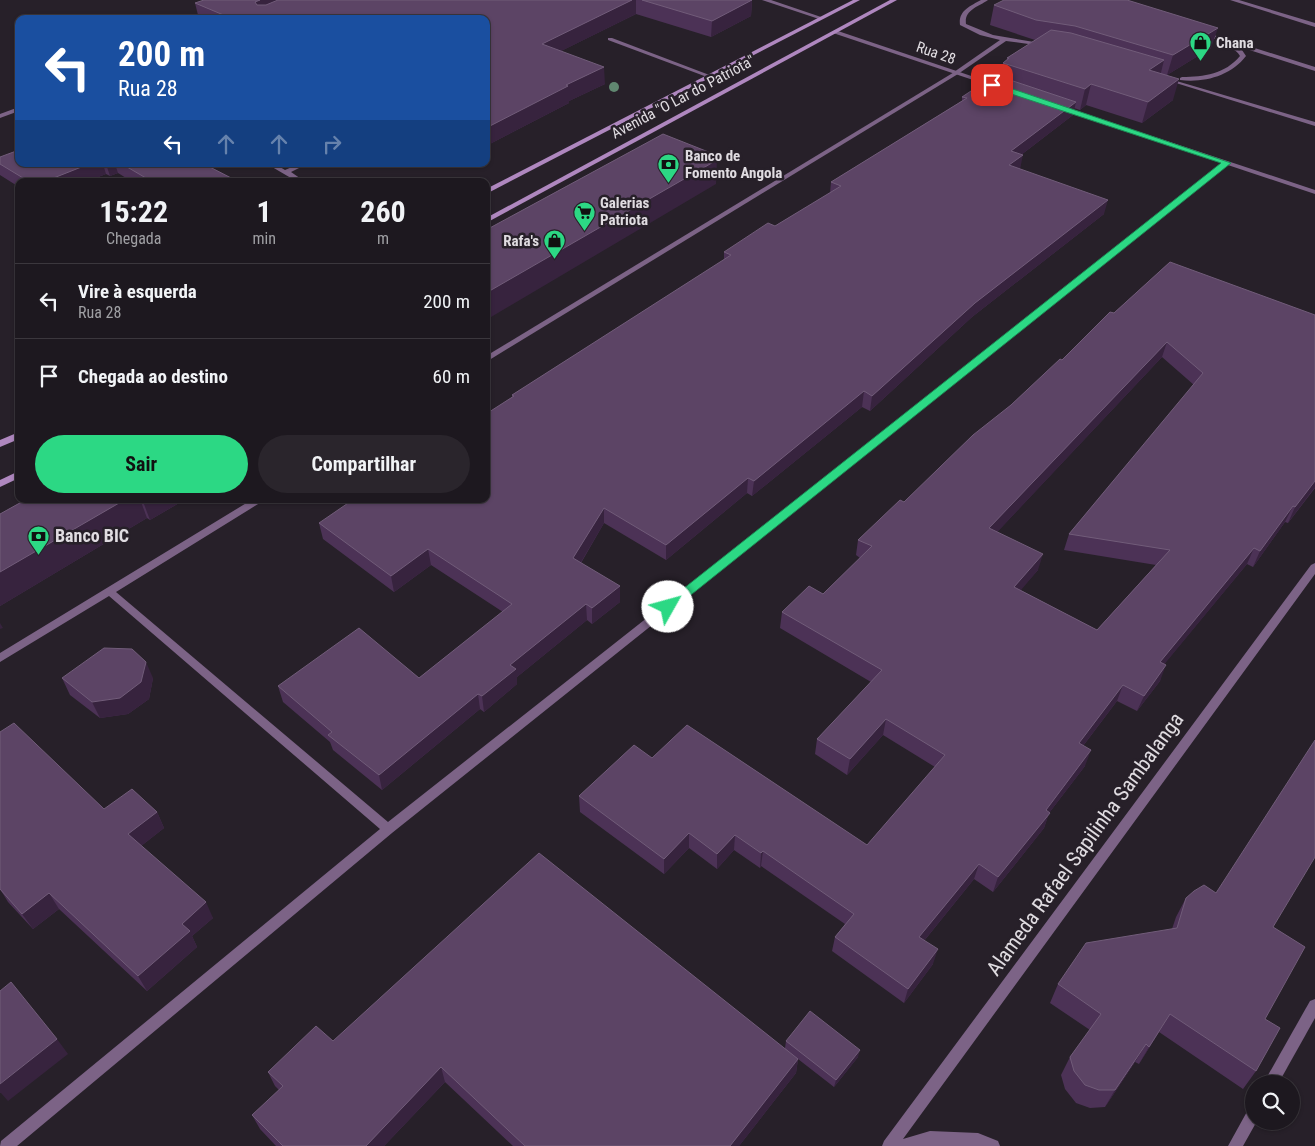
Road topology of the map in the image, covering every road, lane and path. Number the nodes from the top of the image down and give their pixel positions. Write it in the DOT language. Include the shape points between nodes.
graph roads {
  1 [pos="765,0"];
  2 [pos="857,0"];
  3 [pos="894,0"];
  4 [pos="985,0"];
  5 [pos="1233,0"];
  6 [pos="821,18"];
  7 [pos="1315,25"];
  8 [pos="835,32"];
  9 [pos="1198,32"];
  10 [pos="610,39"];
  11 [pos="1005,39"];
  12 [pos="1222,40"];
  13 [pos="1051,46"];
  14 [pos="1315,69"];
  15 [pos="956,73"];
  16 [pos="709,76"];
  17 [pos="1003,88"];
  18 [pos="1059,107"];
  19 [pos="15,110"];
  20 [pos="0,116"];
  21 [pos="1315,124"];
  22 [pos="1227,163"];
  23 [pos="276,167"];
  24 [pos="297,167"];
  25 [pos="286,172"];
  26 [pos="296,178"];
  27 [pos="490,190"];
  28 [pos="1315,192"];
  29 [pos="490,218"];
  30 [pos="490,358"];
  31 [pos="15,437"];
  32 [pos="0,444"];
  33 [pos="15,476"];
  34 [pos="0,484"];
  35 [pos="253,503"];
  36 [pos="1315,567"];
  37 [pos="109,591"];
  38 [pos="0,658"];
  39 [pos="388,829"];
  40 [pos="1315,1005"];
  41 [pos="1275,1075"];
  42 [pos="1245,1129"];
  43 [pos="6,1146"];
  44 [pos="889,1146"];
  45 [pos="903,1146"];
  46 [pos="993,1146"];
  47 [pos="1235,1146"];
  1 -- 6 [label="street"];
  2 -- 6 [label="main road, Avenida \"O Lar do Patriota\""];
  3 -- 8 [label="main road, Avenida \"O Lar do Patriota\""];
  4 -- 11 [label="street" via="964,14 963,24 972,30"];
  5 -- 7 [label="street"];
  6 -- 16 [label="main road, Avenida \"O Lar do Patriota\""];
  8 -- 15 [label="street, Rua 28"];
  8 -- 29 [label="main road, Avenida \"O Lar do Patriota\""];
  9 -- 12 [label="street"];
  10 -- 16 [label="street"];
  11 -- 13 [label="street"];
  11 -- 15 [label="street"];
  12 -- 14 [label="street"];
  12 -- 21 [label="street" via="1238,49 1243,56 1228,70 1199,79 1162,76"];
  15 -- 17 [label="street, Rua 28"];
  15 -- 30 [label="street"];
  16 -- 27 [label="main road, Avenida \"O Lar do Patriota\""];
  18 -- 22 [label="street"];
  19 -- 20 [label="street"];
  22 -- 28 [label="street"];
  22 -- 39 [label="street"];
  23 -- 25 [label="street"];
  24 -- 25 [label="street"];
  25 -- 26 [label="street"];
  31 -- 32 [label="main road"];
  33 -- 34 [label="main road"];
  35 -- 37 [label="street"];
  36 -- 44 [label="street, Alameda Rafael Sapilinha Sambalanga"];
  37 -- 38 [label="street"];
  37 -- 39 [label="street"];
  39 -- 43 [label="street"];
  40 -- 41 [label="street"];
  42 -- 47 [label="street"];
  45 -- 46 [label="street" via="930,1138 978,1140"];
}
